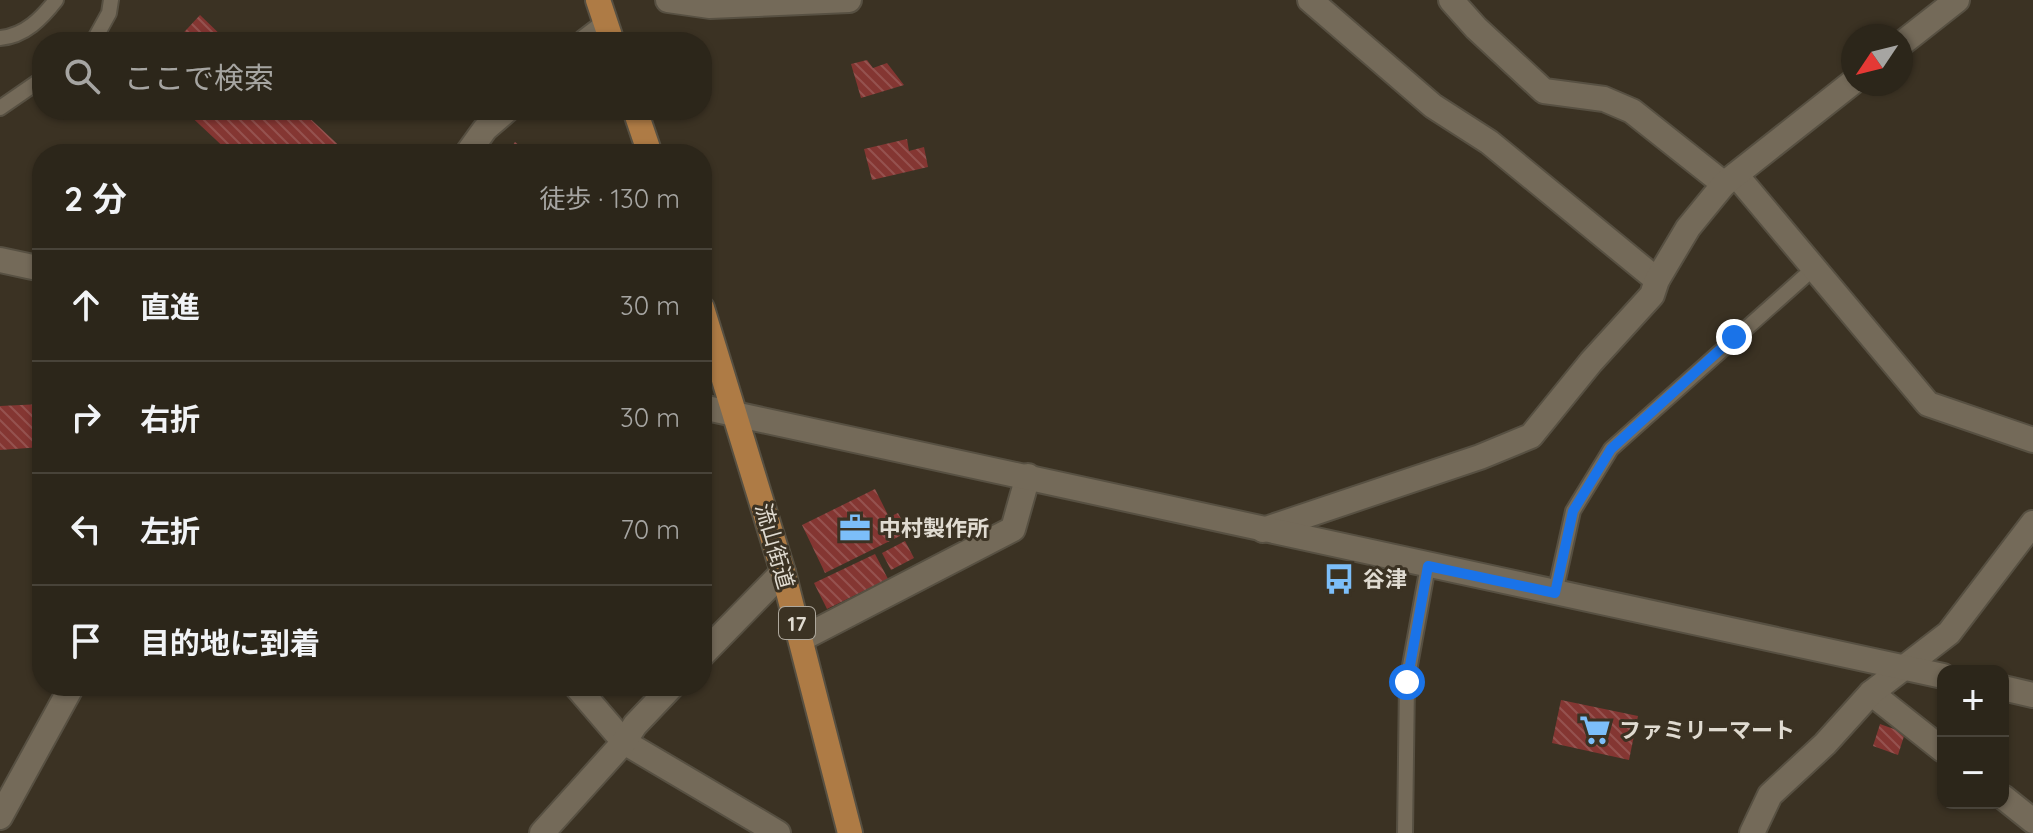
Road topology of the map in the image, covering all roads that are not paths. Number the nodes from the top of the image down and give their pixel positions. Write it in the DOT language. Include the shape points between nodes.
graph roads {
  1 [pos="56,0"];
  2 [pos="111,0"];
  3 [pos="598,0"];
  4 [pos="668,0"];
  5 [pos="849,0"];
  6 [pos="1310,0"];
  7 [pos="1451,0"];
  8 [pos="1957,0"];
  9 [pos="99,32"];
  10 [pos="608,32"];
  11 [pos="1913,35"];
  12 [pos="0,38"];
  13 [pos="32,86"];
  14 [pos="1841,92"];
  15 [pos="0,108"];
  16 [pos="495,120"];
  17 [pos="638,120"];
  18 [pos="474,144"];
  19 [pos="647,144"];
  20 [pos="1730,180"];
  21 [pos="0,260"];
  22 [pos="32,267"];
  23 [pos="1814,268"];
  24 [pos="1657,280"];
  25 [pos="712,339"];
  26 [pos="712,409"];
  27 [pos="736,415"];
  28 [pos="2033,440"];
  29 [pos="1028,476"];
  30 [pos="2033,523"];
  31 [pos="1263,530"];
  32 [pos="1428,566"];
  33 [pos="783,572"];
  34 [pos="1555,593"];
  35 [pos="801,639"];
  36 [pos="712,645"];
  37 [pos="1904,667"];
  38 [pos="1937,675"];
  39 [pos="2009,689"];
  40 [pos="1871,693"];
  41 [pos="2033,695"];
  42 [pos="67,696"];
  43 [pos="585,696"];
  44 [pos="663,696"];
  45 [pos="624,742"];
  46 [pos="1937,745"];
  47 [pos="2009,802"];
  48 [pos="0,817"];
  49 [pos="2033,821"];
  50 [pos="542,833"];
  51 [pos="778,833"];
  52 [pos="850,833"];
  53 [pos="1405,833"];
  54 [pos="1752,833"];
  1 -- 12 [label="lane" via="39,21"];
  2 -- 9 [label="lane"];
  3 -- 10 [label="main road"];
  4 -- 5 [label="street" via="710,6"];
  6 -- 24 [label="street" via="1433,106 1489,142"];
  7 -- 20 [label="street" via="1544,91 1604,99 1632,111"];
  8 -- 11 [label="street"];
  13 -- 15 [label="lane"];
  14 -- 20 [label="street"];
  16 -- 18 [label="street"];
  17 -- 19 [label="main road"];
  20 -- 23 [label="street"];
  20 -- 24 [label="street" via="1688,228"];
  21 -- 22 [label="street"];
  23 -- 28 [label="street" via="1928,404"];
  23 -- 34 [label="lane" via="1611,449 1573,511"];
  24 -- 31 [label="street" via="1652,295 1531,436"];
  25 -- 27 [label="main road, 流山街道 / 17"];
  26 -- 27 [label="street"];
  27 -- 29 [label="street"];
  27 -- 33 [label="main road, 流山街道 / 17"];
  29 -- 31 [label="street"];
  29 -- 35 [label="street" via="1013,529"];
  30 -- 37 [label="street" via="1949,633"];
  31 -- 32 [label="street"];
  32 -- 34 [label="street"];
  32 -- 53 [label="lane" via="1407,682"];
  33 -- 35 [label="main road, 流山街道 / 17"];
  33 -- 36 [label="street"];
  34 -- 37 [label="street"];
  35 -- 52 [label="main road, 流山街道 / 17"];
  37 -- 38 [label="street"];
  37 -- 40 [label="street"];
  39 -- 41 [label="street"];
  40 -- 46 [label="street"];
  40 -- 54 [label="street" via="1770,795"];
  42 -- 48 [label="street"];
  43 -- 45 [label="street"];
  44 -- 45 [label="street"];
  45 -- 50 [label="street"];
  45 -- 51 [label="street"];
  47 -- 49 [label="street"];
}
